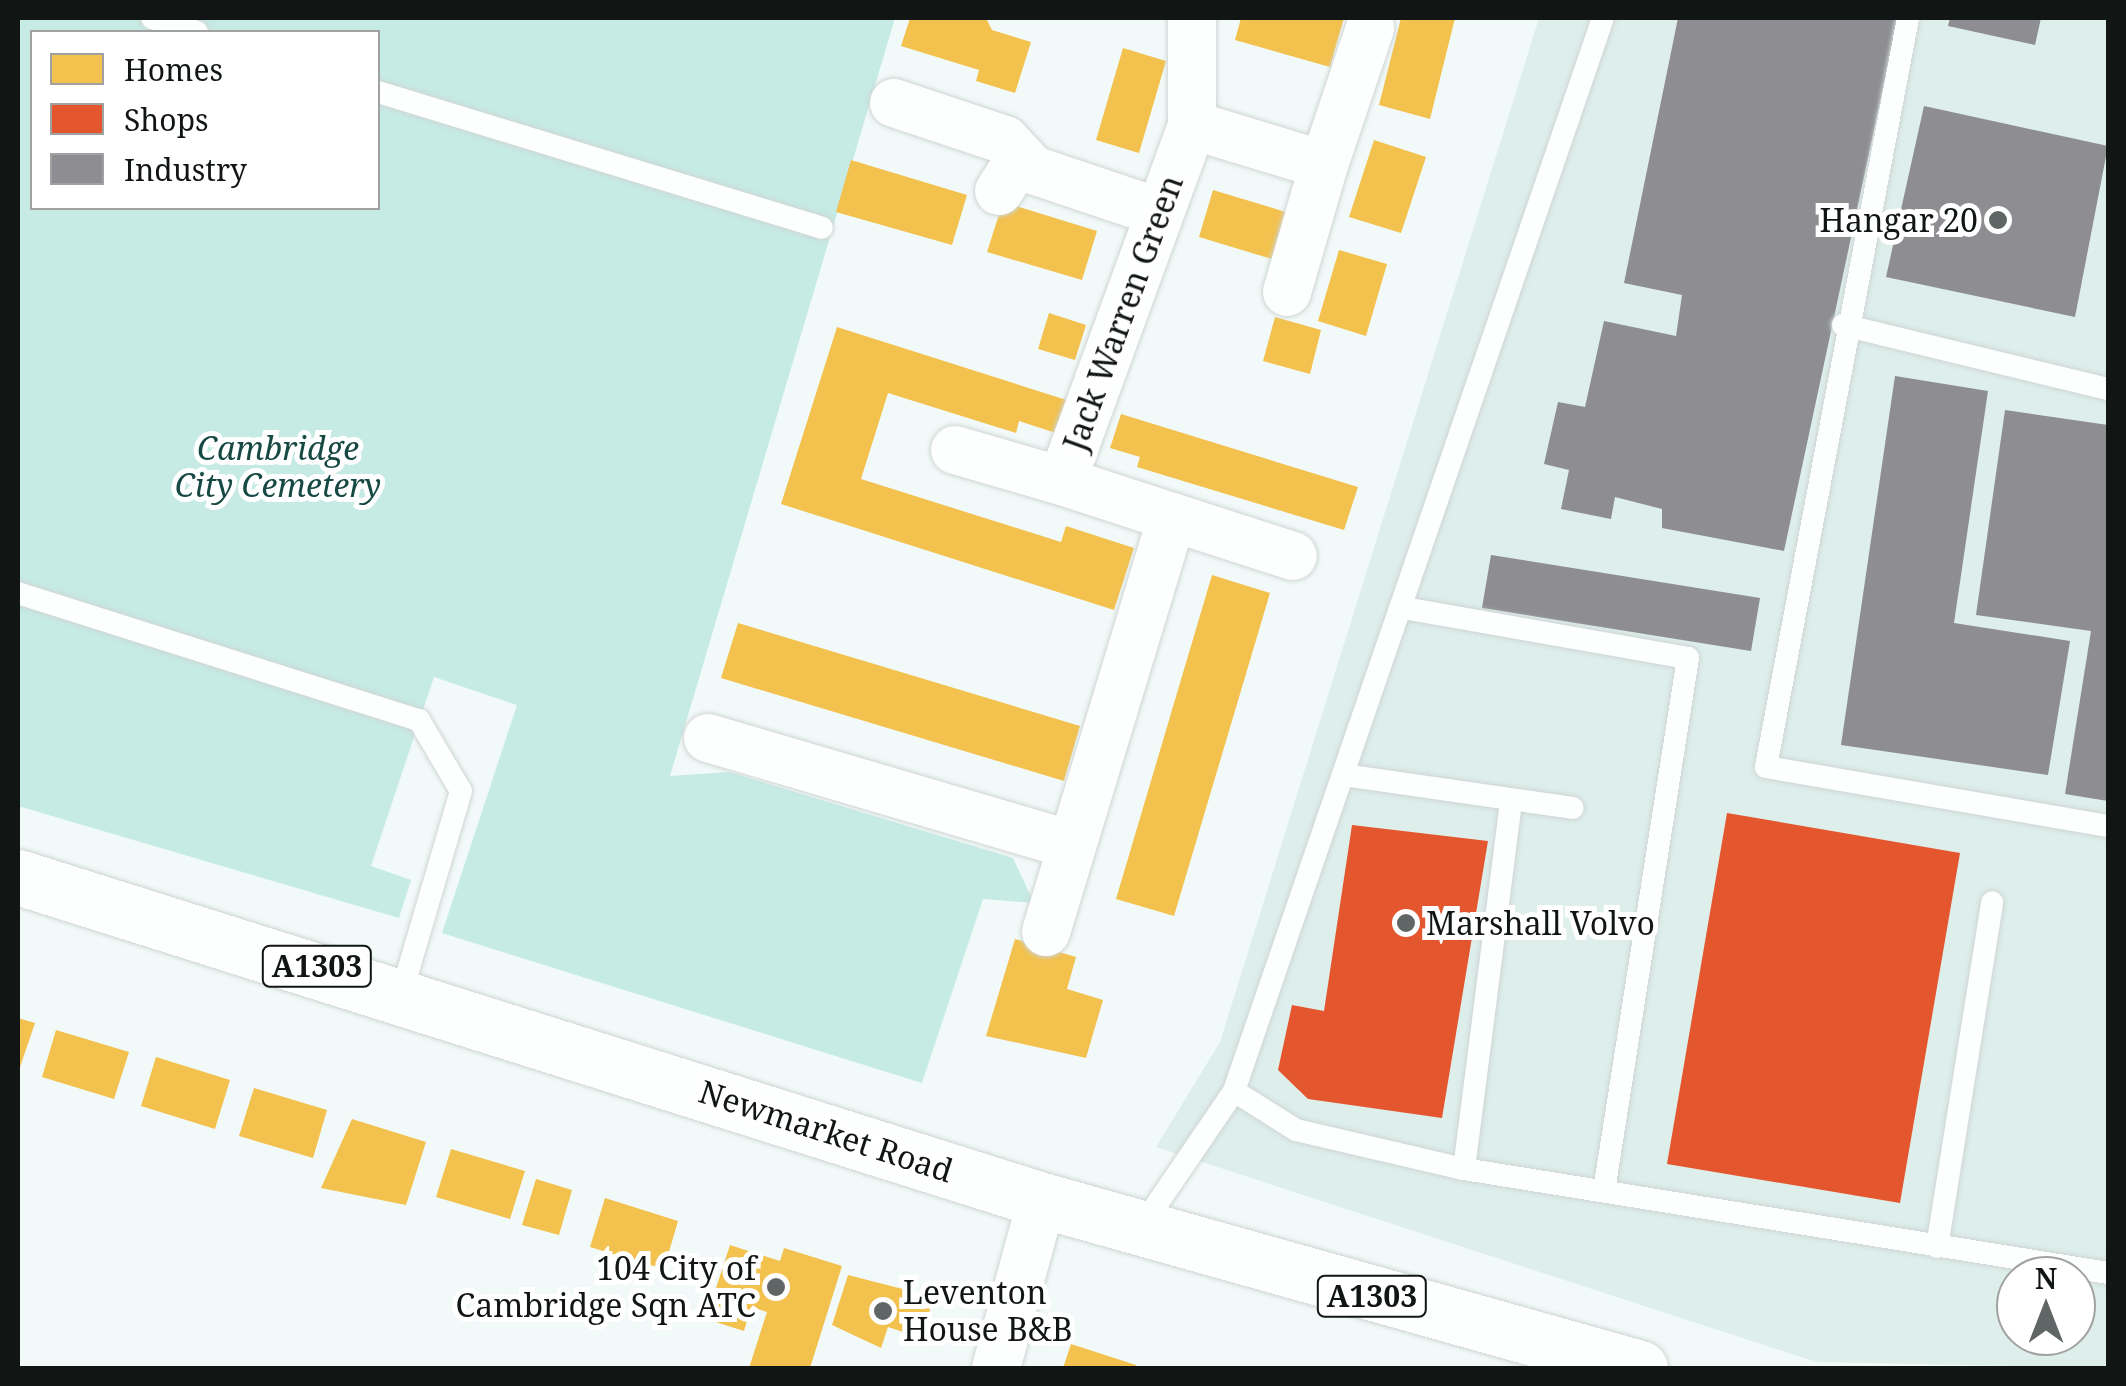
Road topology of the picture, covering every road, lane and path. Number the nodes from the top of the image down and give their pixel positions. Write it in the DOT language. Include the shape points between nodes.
graph roads {
  1 [pos="152,18"];
  2 [pos="1192,18"];
  3 [pos="1603,18"];
  4 [pos="1908,18"];
  5 [pos="1370,28"];
  6 [pos="191,30"];
  7 [pos="380,93"];
  8 [pos="894,103"];
  9 [pos="1192,125"];
  10 [pos="1324,166"];
  11 [pos="1158,212"];
  12 [pos="822,228"];
  13 [pos="1287,292"];
  14 [pos="1843,326"];
  15 [pos="2108,389"];
  16 [pos="955,450"];
  17 [pos="1062,482"];
  18 [pos="1172,518"];
  19 [pos="1293,556"];
  20 [pos="18,592"];
  21 [pos="1404,608"];
  22 [pos="708,738"];
  23 [pos="1344,775"];
  24 [pos="1511,800"];
  25 [pos="1573,808"];
  26 [pos="2108,826"];
  27 [pos="1072,845"];
  28 [pos="18,877"];
  29 [pos="1992,902"];
  30 [pos="1046,932"];
  31 [pos="402,992"];
  32 [pos="1234,1091"];
  33 [pos="1464,1169"];
  34 [pos="1604,1191"];
  35 [pos="1042,1200"];
  36 [pos="1139,1228"];
  37 [pos="1937,1246"];
  38 [pos="2108,1273"];
  39 [pos="996,1368"];
  40 [pos="1640,1368"];
  1 -- 6 [label="lane"];
  2 -- 9 [label="street, Jack Warren Green"];
  3 -- 21 [label="lane"];
  4 -- 14 [label="lane"];
  5 -- 10 [label="street"];
  7 -- 12 [label="lane"];
  8 -- 11 [label="street" via="1005,140 1010,174 1033,170"];
  9 -- 10 [label="street"];
  9 -- 11 [label="street, Jack Warren Green"];
  10 -- 13 [label="street"];
  11 -- 17 [label="street, Jack Warren Green"];
  14 -- 15 [label="lane"];
  14 -- 26 [label="lane" via="1766,767"];
  16 -- 17 [label="street"];
  17 -- 18 [label="street, Jack Warren Green"];
  18 -- 19 [label="street, Jack Warren Green"];
  18 -- 27 [label="street"];
  20 -- 31 [label="lane" via="419,720 460,791"];
  21 -- 23 [label="lane"];
  21 -- 34 [label="lane" via="1688,658"];
  22 -- 27 [label="street"];
  23 -- 24 [label="lane"];
  23 -- 32 [label="lane"];
  24 -- 25 [label="lane"];
  24 -- 33 [label="lane"];
  27 -- 30 [label="street"];
  28 -- 31 [label="main road, Newmarket Road / A1303"];
  29 -- 37 [label="lane"];
  31 -- 35 [label="main road, Newmarket Road / A1303"];
  32 -- 33 [label="lane" via="1296,1130"];
  32 -- 36 [label="lane"];
  33 -- 34 [label="lane"];
  34 -- 37 [label="lane"];
  35 -- 36 [label="main road, Newmarket Road / A1303"];
  35 -- 39 [label="street"];
  36 -- 40 [label="main road, Newmarket Road / A1303"];
  37 -- 38 [label="lane"];
}
